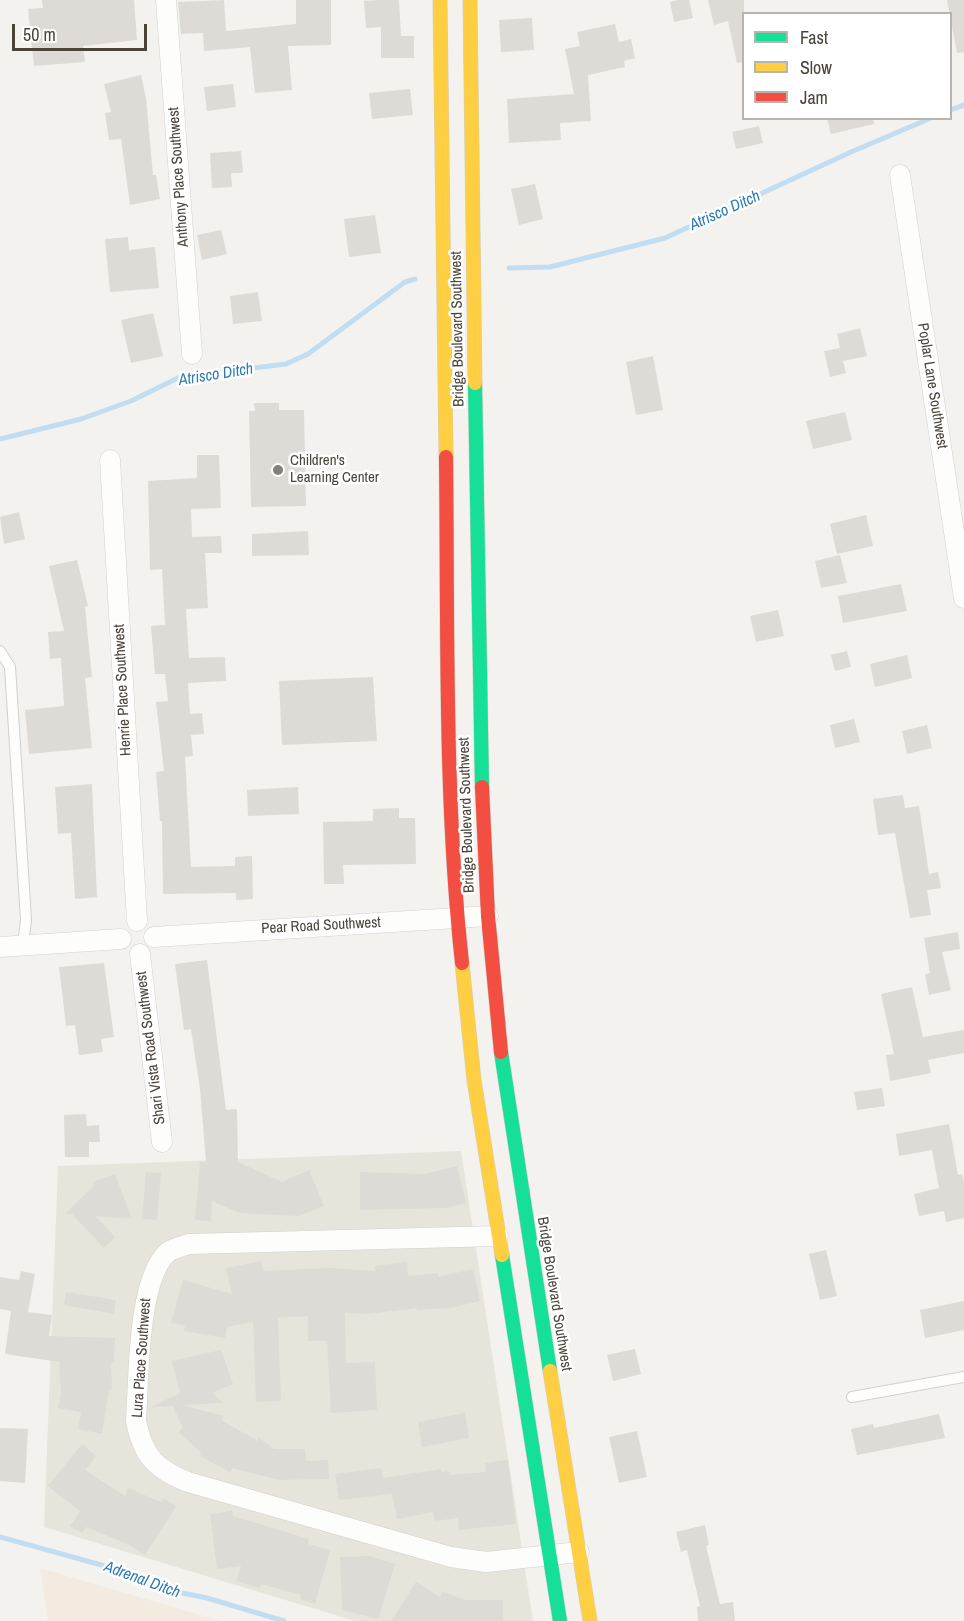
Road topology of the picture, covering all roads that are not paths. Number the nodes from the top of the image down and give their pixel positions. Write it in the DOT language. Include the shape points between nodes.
graph roads {
  1 [pos="166,0"];
  2 [pos="440,0"];
  3 [pos="470,0"];
  4 [pos="900,175"];
  5 [pos="192,354"];
  6 [pos="110,460"];
  7 [pos="964,598"];
  8 [pos="1,654"];
  9 [pos="488,916"];
  10 [pos="457,918"];
  11 [pos="137,921"];
  12 [pos="154,937"];
  13 [pos="121,939"];
  14 [pos="23,945"];
  15 [pos="0,947"];
  16 [pos="140,954"];
  17 [pos="162,1142"];
  18 [pos="498,1236"];
  19 [pos="964,1377"];
  20 [pos="852,1397"];
  21 [pos="579,1552"];
  22 [pos="549,1556"];
  23 [pos="560,1621"];
  24 [pos="590,1621"];
  1 -- 5 [label="street, Anthony Place Southwest"];
  2 -- 10 [label="main road, Bridge Boulevard Southwest" via="449,732"];
  3 -- 9 [label="main road, Bridge Boulevard Southwest" via="480,758"];
  4 -- 7 [label="street, Poplar Lane Southwest"];
  6 -- 11 [label="street, Henrie Place Southwest"];
  8 -- 14 [label="lane" via="10,667 26,920"];
  9 -- 10 [label="street, Pear Road Southwest"];
  9 -- 21 [label="main road, Bridge Boulevard Southwest" via="512,1138"];
  10 -- 12 [label="street, Pear Road Southwest"];
  10 -- 18 [label="main road, Bridge Boulevard Southwest" via="474,1080"];
  11 -- 12 [label="street" via="147,924"];
  11 -- 13 [label="street" via="124,928"];
  12 -- 16 [label="street" via="150,948"];
  13 -- 14 [label="street"];
  13 -- 16 [label="street" via="130,952"];
  14 -- 15 [label="street"];
  16 -- 17 [label="street, Shari Vista Road Southwest"];
  18 -- 22 [label="main road, Bridge Boulevard Southwest"];
  18 -- 22 [label="street, Lura Place Southwest" via="189,1244 169,1251 155,1267 146,1291 136,1421 151,1460 165,1473 188,1482 467,1561 503,1562"];
  19 -- 20 [label="lane"];
  21 -- 22 [label="street, Lura Place Southwest"];
  21 -- 24 [label="main road, Bridge Boulevard Southwest"];
  22 -- 23 [label="main road, Bridge Boulevard Southwest"];
}
